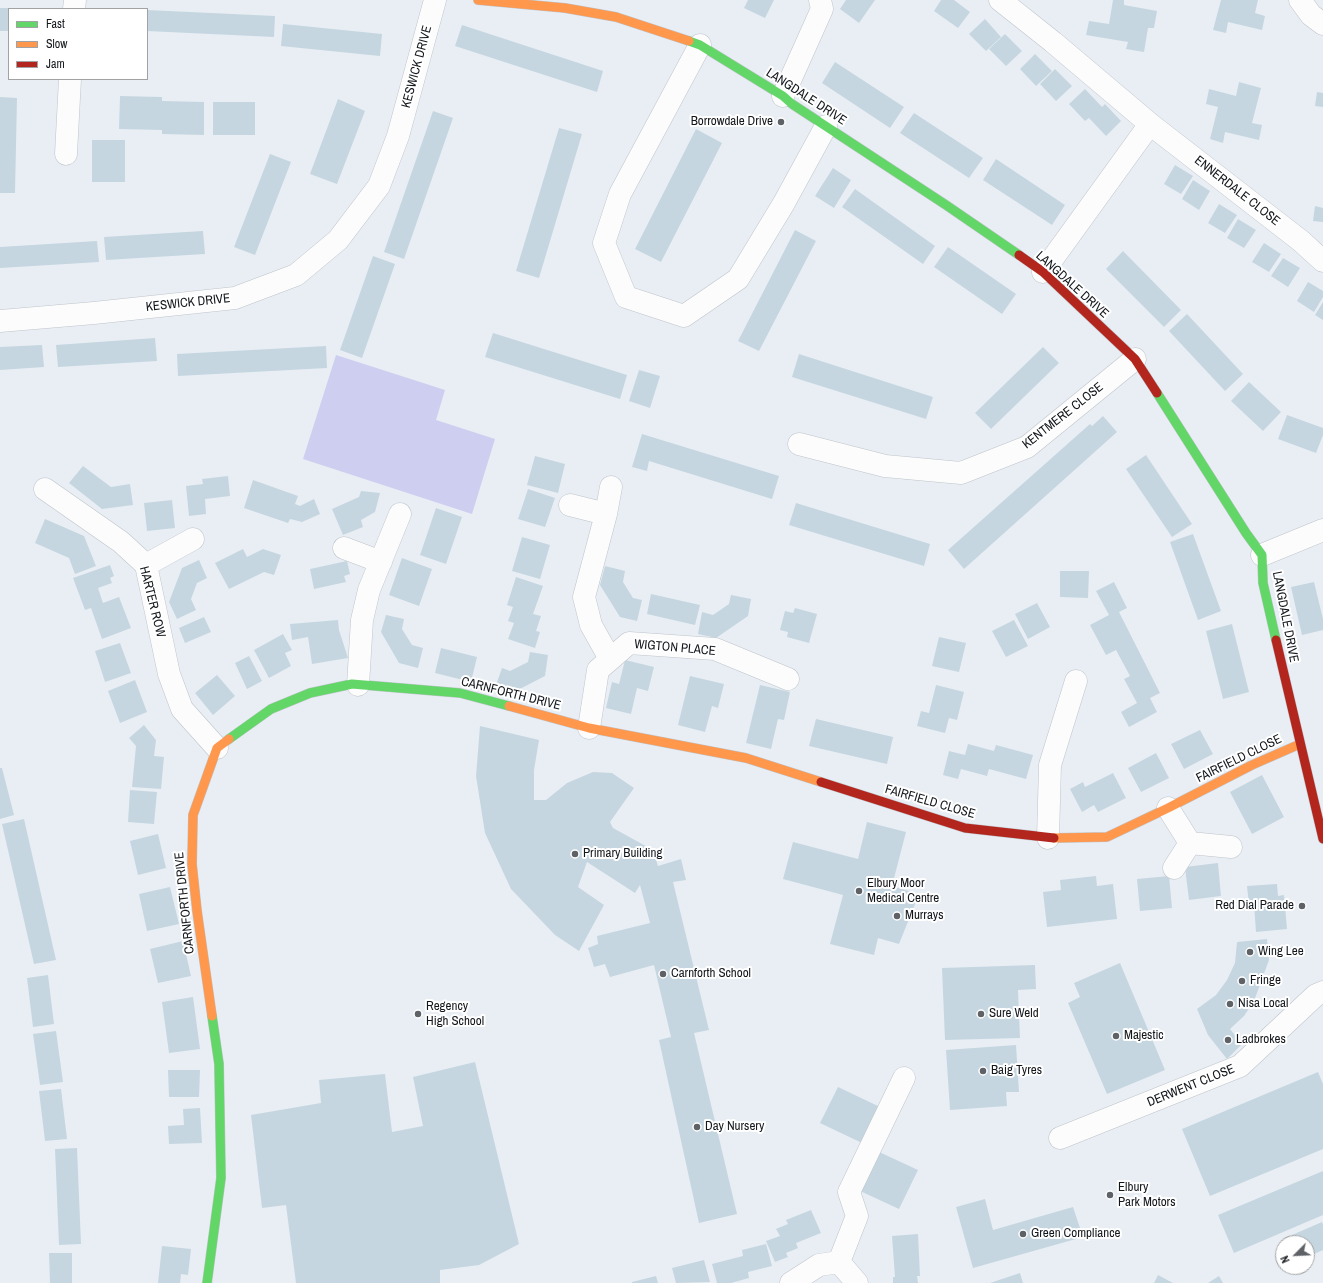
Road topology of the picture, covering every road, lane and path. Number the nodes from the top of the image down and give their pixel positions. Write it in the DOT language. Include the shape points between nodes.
graph roads {
  1 [pos="435,0"];
  2 [pos="478,0"];
  3 [pos="820,0"];
  4 [pos="1000,0"];
  5 [pos="1300,0"];
  6 [pos="1323,24"];
  7 [pos="700,45"];
  8 [pos="70,80"];
  9 [pos="783,96"];
  10 [pos="1150,124"];
  11 [pos="826,126"];
  12 [pos="66,154"];
  13 [pos="1323,261"];
  14 [pos="1042,272"];
  15 [pos="0,321"];
  16 [pos="1135,359"];
  17 [pos="799,444"];
  18 [pos="611,487"];
  19 [pos="45,489"];
  20 [pos="570,505"];
  21 [pos="400,514"];
  22 [pos="606,514"];
  23 [pos="1323,530"];
  24 [pos="193,539"];
  25 [pos="344,548"];
  26 [pos="1262,555"];
  27 [pos="380,562"];
  28 [pos="146,565"];
  29 [pos="610,659"];
  30 [pos="788,679"];
  31 [pos="1076,681"];
  32 [pos="358,685"];
  33 [pos="589,728"];
  34 [pos="1300,744"];
  35 [pos="217,748"];
  36 [pos="1168,808"];
  37 [pos="1319,808"];
  38 [pos="1048,838"];
  39 [pos="1323,839"];
  40 [pos="1190,843"];
  41 [pos="1231,847"];
  42 [pos="1174,868"];
  43 [pos="1323,992"];
  44 [pos="904,1078"];
  45 [pos="1060,1138"];
  46 [pos="839,1262"];
  47 [pos="207,1283"];
  48 [pos="791,1283"];
  49 [pos="857,1283"];
  1 -- 15 [label="street, KESWICK DRIVE" via="398,136 379,186 338,240 296,275 235,298"];
  2 -- 7 [label="street, LANGDALE DRIVE" via="565,8 616,17"];
  3 -- 9 [label="street" via="822,9"];
  4 -- 10 [label="street, ENNERDALE CLOSE"];
  5 -- 6 [label="street"];
  7 -- 9 [label="street, LANGDALE DRIVE"];
  7 -- 11 [label="street" via="620,194 604,243 626,297 684,316 738,279"];
  8 -- 12 [label="street"];
  9 -- 11 [label="street, LANGDALE DRIVE"];
  10 -- 13 [label="street, ENNERDALE CLOSE" via="1301,241"];
  10 -- 14 [label="street"];
  11 -- 14 [label="street, LANGDALE DRIVE"];
  14 -- 16 [label="street, LANGDALE DRIVE"];
  16 -- 17 [label="street, KENTMERE CLOSE" via="1027,447 961,473 885,466"];
  16 -- 26 [label="street, LANGDALE DRIVE"];
  18 -- 22 [label="street"];
  19 -- 28 [label="street, HARTER ROW" via="121,542"];
  20 -- 22 [label="street"];
  21 -- 27 [label="street"];
  22 -- 29 [label="street" via="584,598 591,624"];
  23 -- 26 [label="street"];
  24 -- 28 [label="street"];
  25 -- 27 [label="street"];
  26 -- 34 [label="street, LANGDALE DRIVE" via="1263,584"];
  27 -- 32 [label="street" via="369,590 362,620"];
  28 -- 35 [label="street, HARTER ROW" via="169,674 182,710"];
  29 -- 30 [label="street, WIGTON PLACE" via="629,642 715,649"];
  29 -- 33 [label="street, WIGTON PLACE" via="598,670"];
  31 -- 38 [label="street" via="1050,765"];
  32 -- 33 [label="street, CARNFORTH DRIVE" via="460,694"];
  32 -- 35 [label="street, CARNFORTH DRIVE" via="310,693 271,709"];
  33 -- 38 [label="street, FAIRFIELD CLOSE" via="746,758 965,828"];
  34 -- 36 [label="street, FAIRFIELD CLOSE" via="1252,765"];
  34 -- 37 [label="street, LANGDALE DRIVE"];
  35 -- 47 [label="street, CARNFORTH DRIVE" via="193,815 192,864 219,1064 221,1178"];
  36 -- 38 [label="street, FAIRFIELD CLOSE" via="1107,837"];
  36 -- 40 [label="street"];
  37 -- 39 [label="street, LANGDALE DRIVE"];
  40 -- 41 [label="street"];
  40 -- 42 [label="street"];
  43 -- 45 [label="street, DERWENT CLOSE" via="1316,995 1240,1066"];
  44 -- 46 [label="street" via="849,1192 857,1216"];
  46 -- 48 [label="street" via="819,1265"];
  46 -- 49 [label="street"];
}
